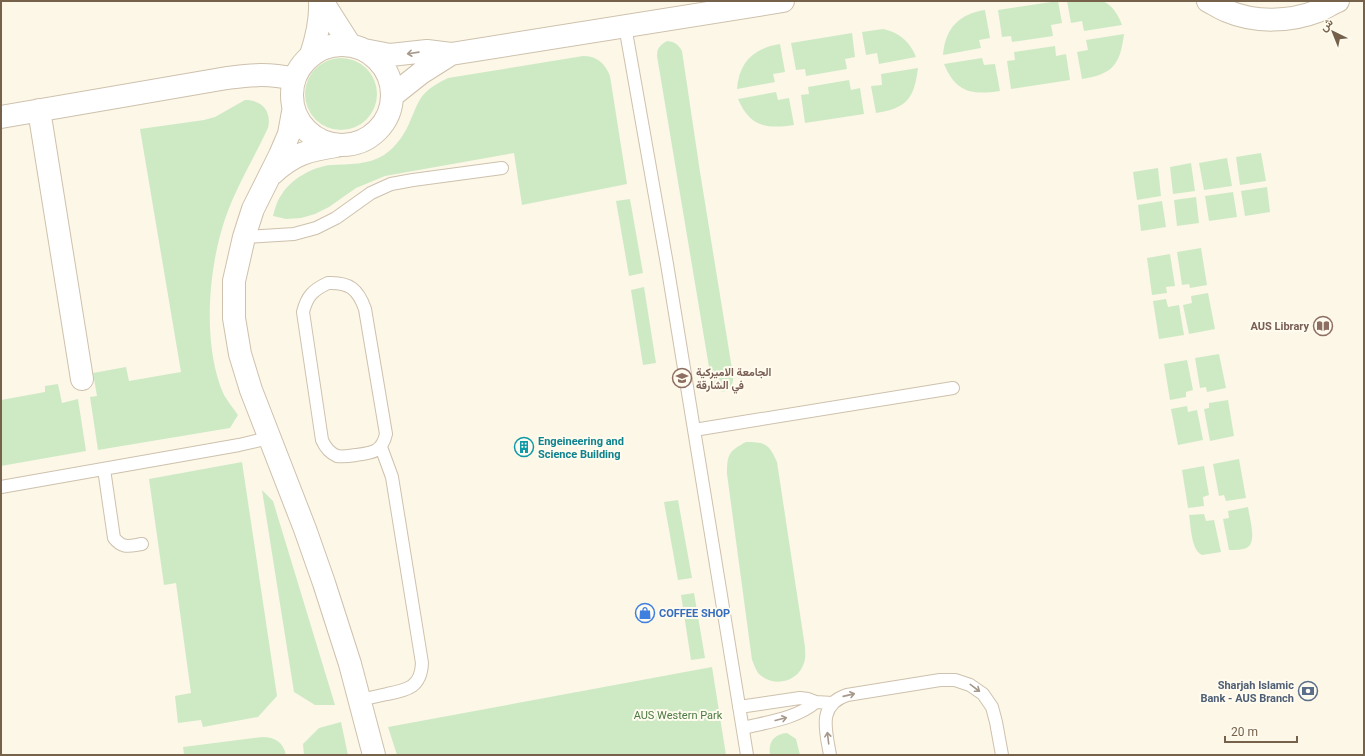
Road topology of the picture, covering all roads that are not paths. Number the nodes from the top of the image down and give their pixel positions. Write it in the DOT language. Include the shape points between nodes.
graph roads {
  1 [pos="321,1"];
  2 [pos="783,1"];
  3 [pos="1208,1"];
  4 [pos="1338,1"];
  5 [pos="625,26"];
  6 [pos="357,47"];
  7 [pos="451,54"];
  8 [pos="311,55"];
  9 [pos="294,79"];
  10 [pos="392,96"];
  11 [pos="39,110"];
  12 [pos="293,112"];
  13 [pos="1,117"];
  14 [pos="336,146"];
  15 [pos="502,168"];
  16 [pos="270,176"];
  17 [pos="244,237"];
  18 [pos="82,379"];
  19 [pos="953,388"];
  20 [pos="694,430"];
  21 [pos="269,438"];
  22 [pos="381,447"];
  23 [pos="104,469"];
  24 [pos="1,487"];
  25 [pos="142,544"];
  26 [pos="360,700"];
  27 [pos="816,702"];
  28 [pos="832,703"];
  29 [pos="739,707"];
  30 [pos="743,728"];
  31 [pos="374,755"];
  32 [pos="747,755"];
  33 [pos="830,755"];
  34 [pos="1002,755"];
  1 -- 6 [label="street"];
  1 -- 8 [label="street" via="317,38"];
  2 -- 5 [label="street"];
  3 -- 4 [label="street" via="1228,11 1273,20 1296,18 1319,11"];
  5 -- 7 [label="street"];
  5 -- 20 [label="lane"];
  7 -- 6 [label="street, one-way" via="427,51 390,55"];
  6 -- 8 [label="street" via="329,46"];
  6 -- 10 [label="street" via="377,58 386,70"];
  7 -- 10 [label="street"];
  8 -- 9 [label="street"];
  9 -- 11 [label="street" via="261,74 227,78"];
  9 -- 12 [label="street" via="291,90"];
  10 -- 14 [label="street" via="386,119 380,129 360,142"];
  11 -- 13 [label="street"];
  11 -- 18 [label="street"];
  12 -- 14 [label="street" via="303,128 318,140"];
  12 -- 16 [label="street" via="289,134"];
  14 -- 16 [label="street" via="300,154 283,163"];
  15 -- 17 [label="lane" via="391,184 371,193 336,218 316,228 294,234"];
  16 -- 17 [label="street" via="253,209"];
  17 -- 21 [label="street" via="234,280 234,318 240,354"];
  19 -- 20 [label="lane"];
  20 -- 29 [label="lane"];
  21 -- 23 [label="lane"];
  21 -- 26 [label="street" via="319,569"];
  22 -- 22 [label="lane" via="374,452 337,456 325,447 322,440 303,312 305,302 311,294 318,287 328,283 348,286 362,299 386,434"];
  22 -- 26 [label="lane" via="392,477 422,673 410,688"];
  23 -- 24 [label="lane"];
  23 -- 25 [label="lane" via="114,538 125,546"];
  26 -- 31 [label="street"];
  27 -- 28 [label="lane"];
  27 -- 29 [label="lane" via="800,698"];
  30 -- 27 [label="lane, one-way" via="793,716"];
  33 -- 28 [label="lane, one-way" via="826,722 828,709"];
  28 -- 34 [label="lane, one-way" via="847,695 940,680 970,684 983,694 992,707"];
  29 -- 30 [label="lane"];
  30 -- 32 [label="lane"];
}
